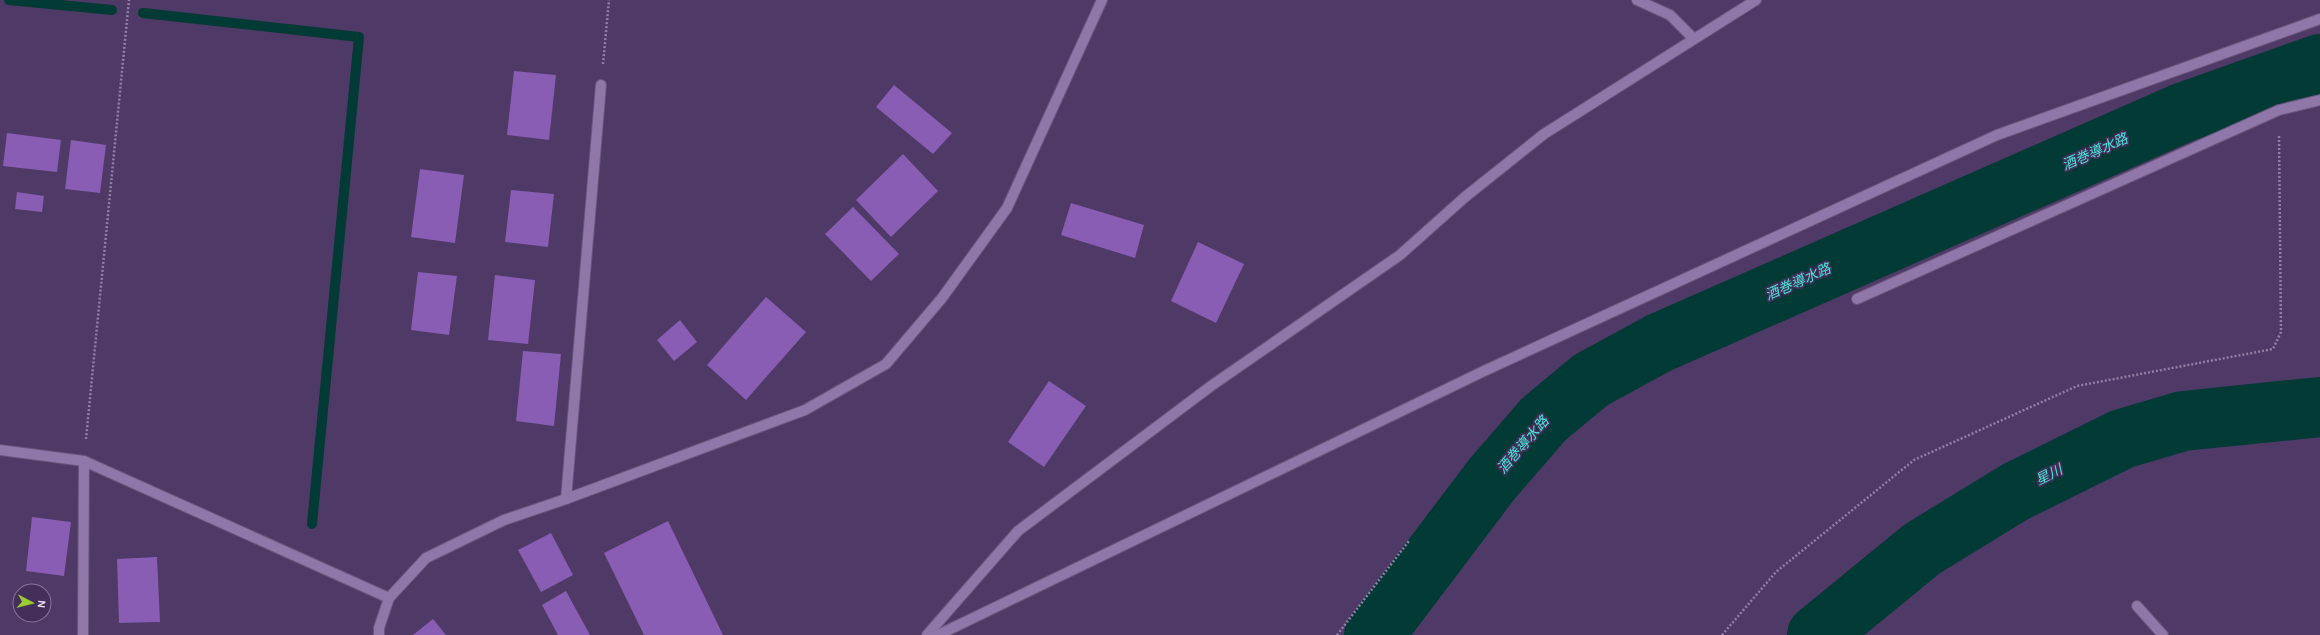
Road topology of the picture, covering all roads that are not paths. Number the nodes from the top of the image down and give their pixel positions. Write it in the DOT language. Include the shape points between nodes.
graph roads {
  1 [pos="1102,0"];
  2 [pos="1637,0"];
  3 [pos="1756,0"];
  4 [pos="2320,19"];
  5 [pos="1693,38"];
  6 [pos="601,85"];
  7 [pos="2320,100"];
  8 [pos="1857,299"];
  9 [pos="0,450"];
  10 [pos="84,461"];
  11 [pos="566,499"];
  12 [pos="389,598"];
  13 [pos="2137,606"];
  14 [pos="83,635"];
  15 [pos="379,635"];
  16 [pos="928,635"];
  17 [pos="938,635"];
  18 [pos="2163,635"];
  1 -- 11 [label="street" via="1007,208 942,298 886,364 805,410"];
  2 -- 5 [label="street" via="1670,15"];
  3 -- 5 [label="street"];
  4 -- 17 [label="street" via="1998,135 1484,371"];
  5 -- 16 [label="street" via="1544,134 1465,197 1400,255 1211,386 1018,531"];
  6 -- 11 [label="street"];
  7 -- 8 [label="street" via="2279,110"];
  9 -- 10 [label="street"];
  10 -- 12 [label="street"];
  10 -- 14 [label="street"];
  11 -- 12 [label="street" via="504,520 426,558"];
  12 -- 15 [label="street"];
  13 -- 18 [label="street"];
}
